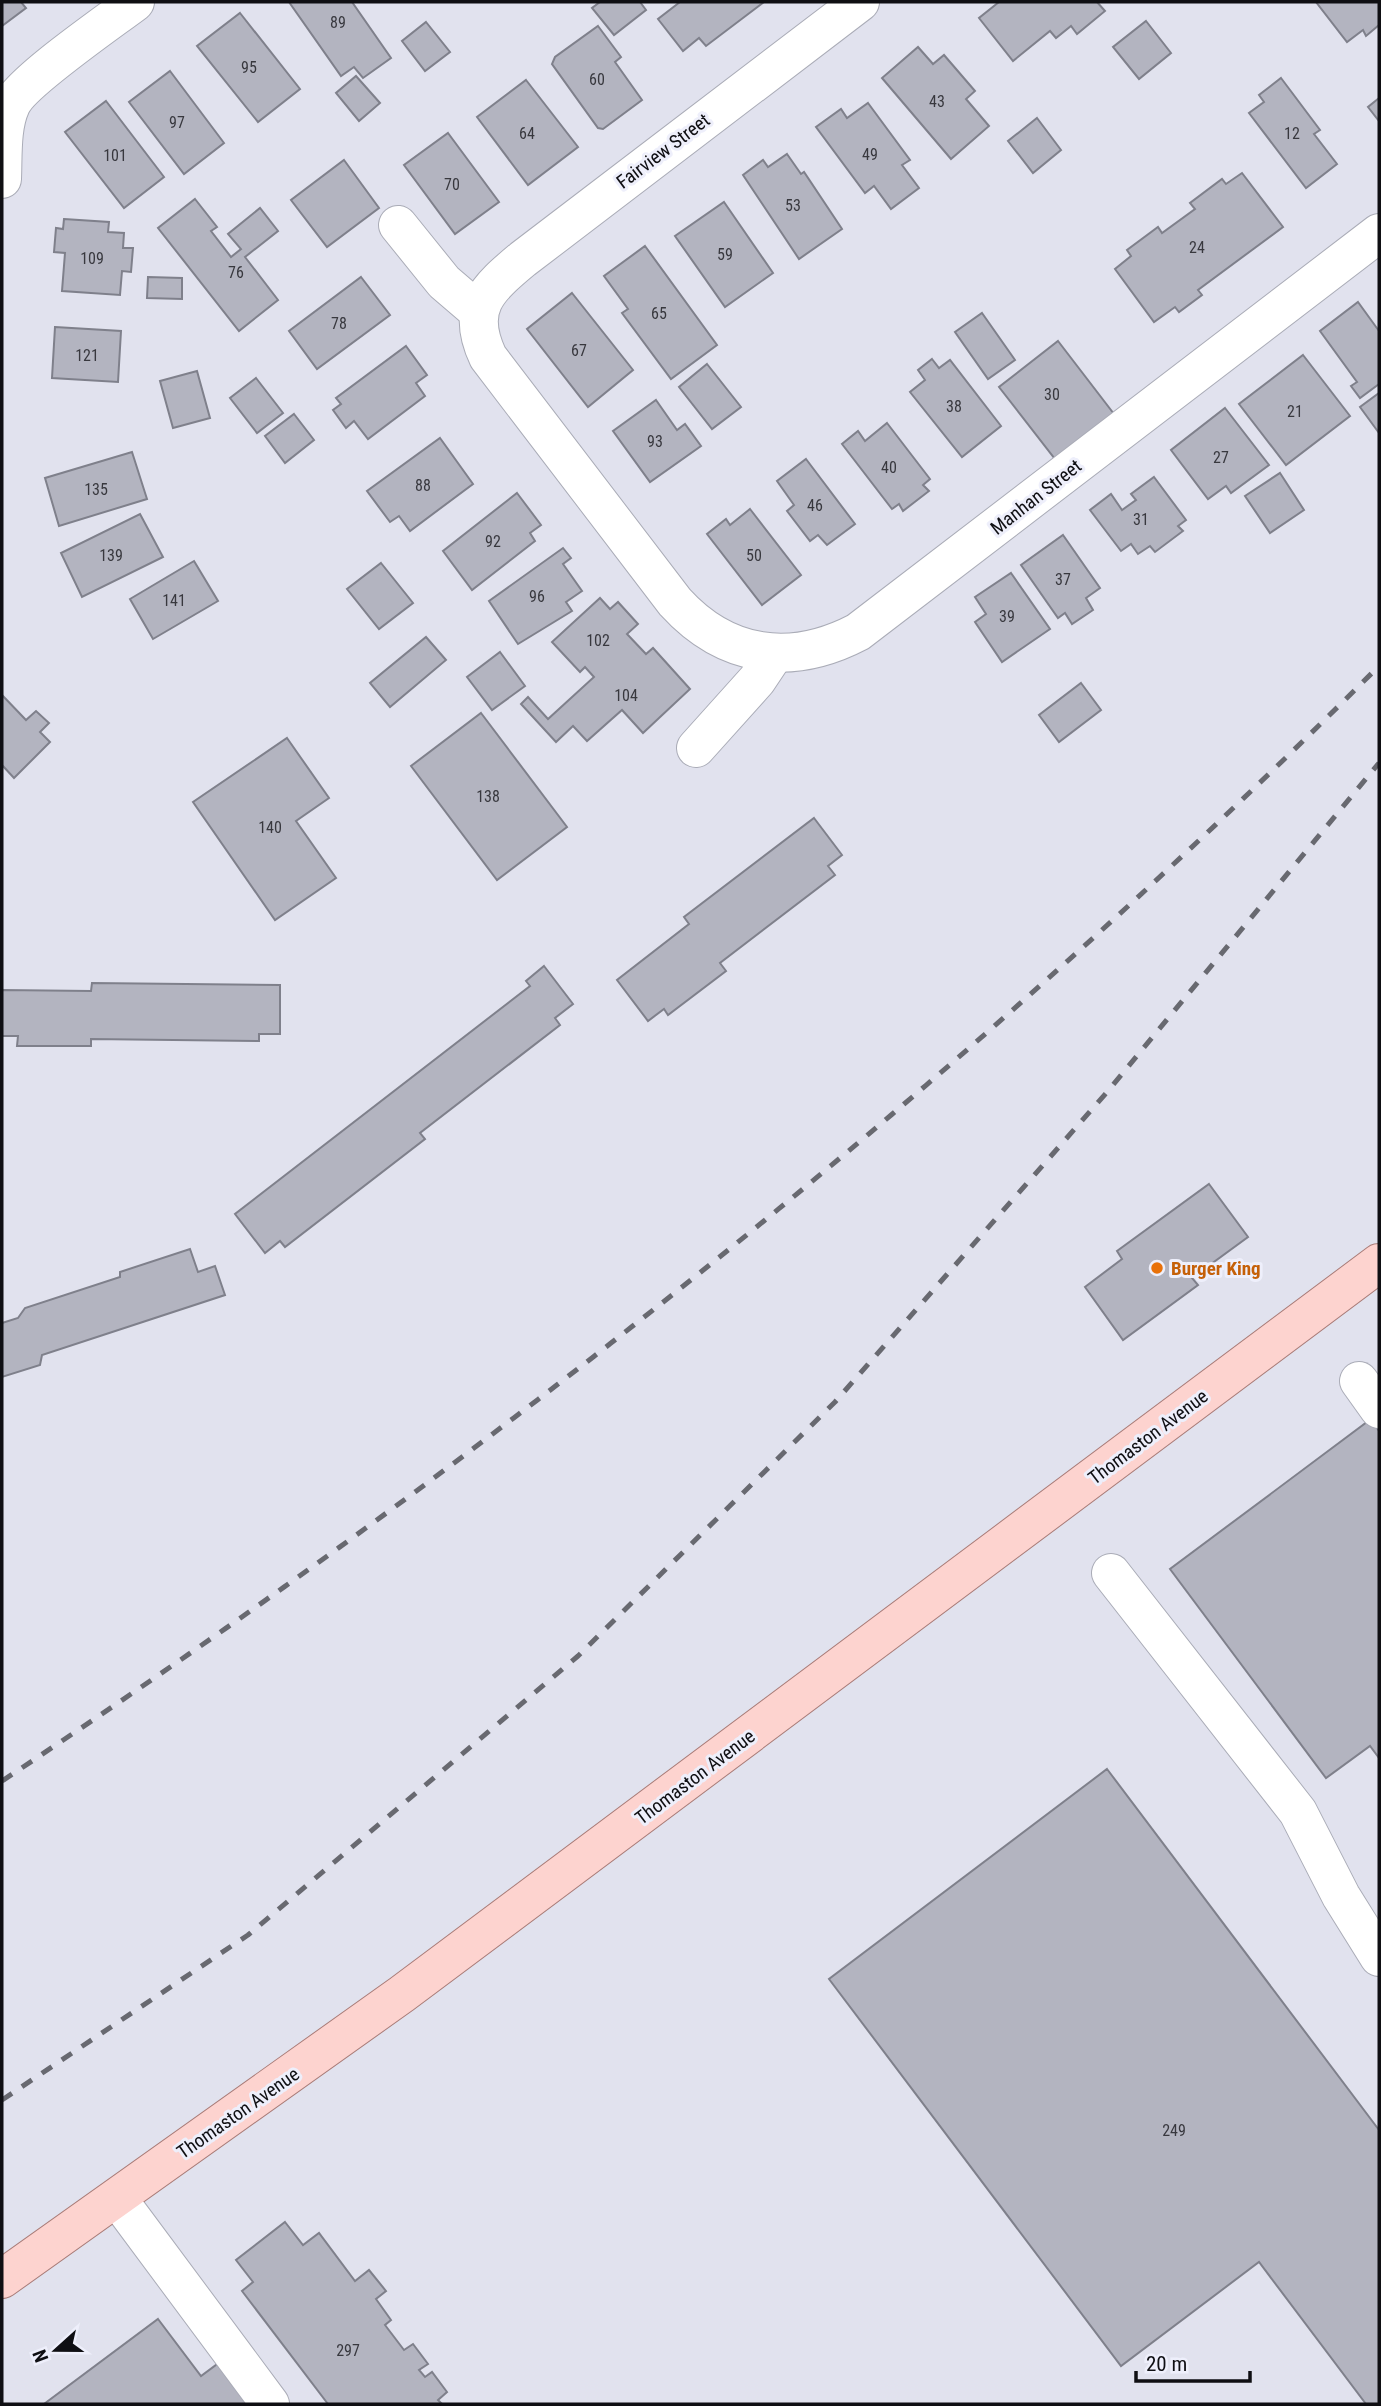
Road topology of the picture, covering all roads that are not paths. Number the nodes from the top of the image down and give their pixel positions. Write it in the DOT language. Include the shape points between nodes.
graph roads {
  1 [pos="135,2"];
  2 [pos="860,2"];
  3 [pos="3,128"];
  4 [pos="2,179"];
  5 [pos="398,225"];
  6 [pos="1379,233"];
  7 [pos="479,312"];
  8 [pos="775,653"];
  9 [pos="696,748"];
  10 [pos="1379,1263"];
  11 [pos="1111,1573"];
  12 [pos="1379,1958"];
  13 [pos="117,2198"];
  14 [pos="2,2279"];
  15 [pos="270,2404"];
  1 -- 3 [label="street" via="20,91"];
  2 -- 7 [label="street, Fairview Street" via="523,259 490,289"];
  3 -- 4 [label="street"];
  5 -- 7 [label="street" via="444,282"];
  6 -- 8 [label="street, Manhan Street" via="869,625 826,646"];
  7 -- 8 [label="street" via="480,340 488,356 675,602 717,638 745,649"];
  8 -- 9 [label="street"];
  10 -- 13 [label="main road, Thomaston Avenue" via="413,1986"];
  11 -- 12 [label="street" via="1298,1812"];
  13 -- 14 [label="main road, Thomaston Avenue"];
  13 -- 15 [label="street"];
}
